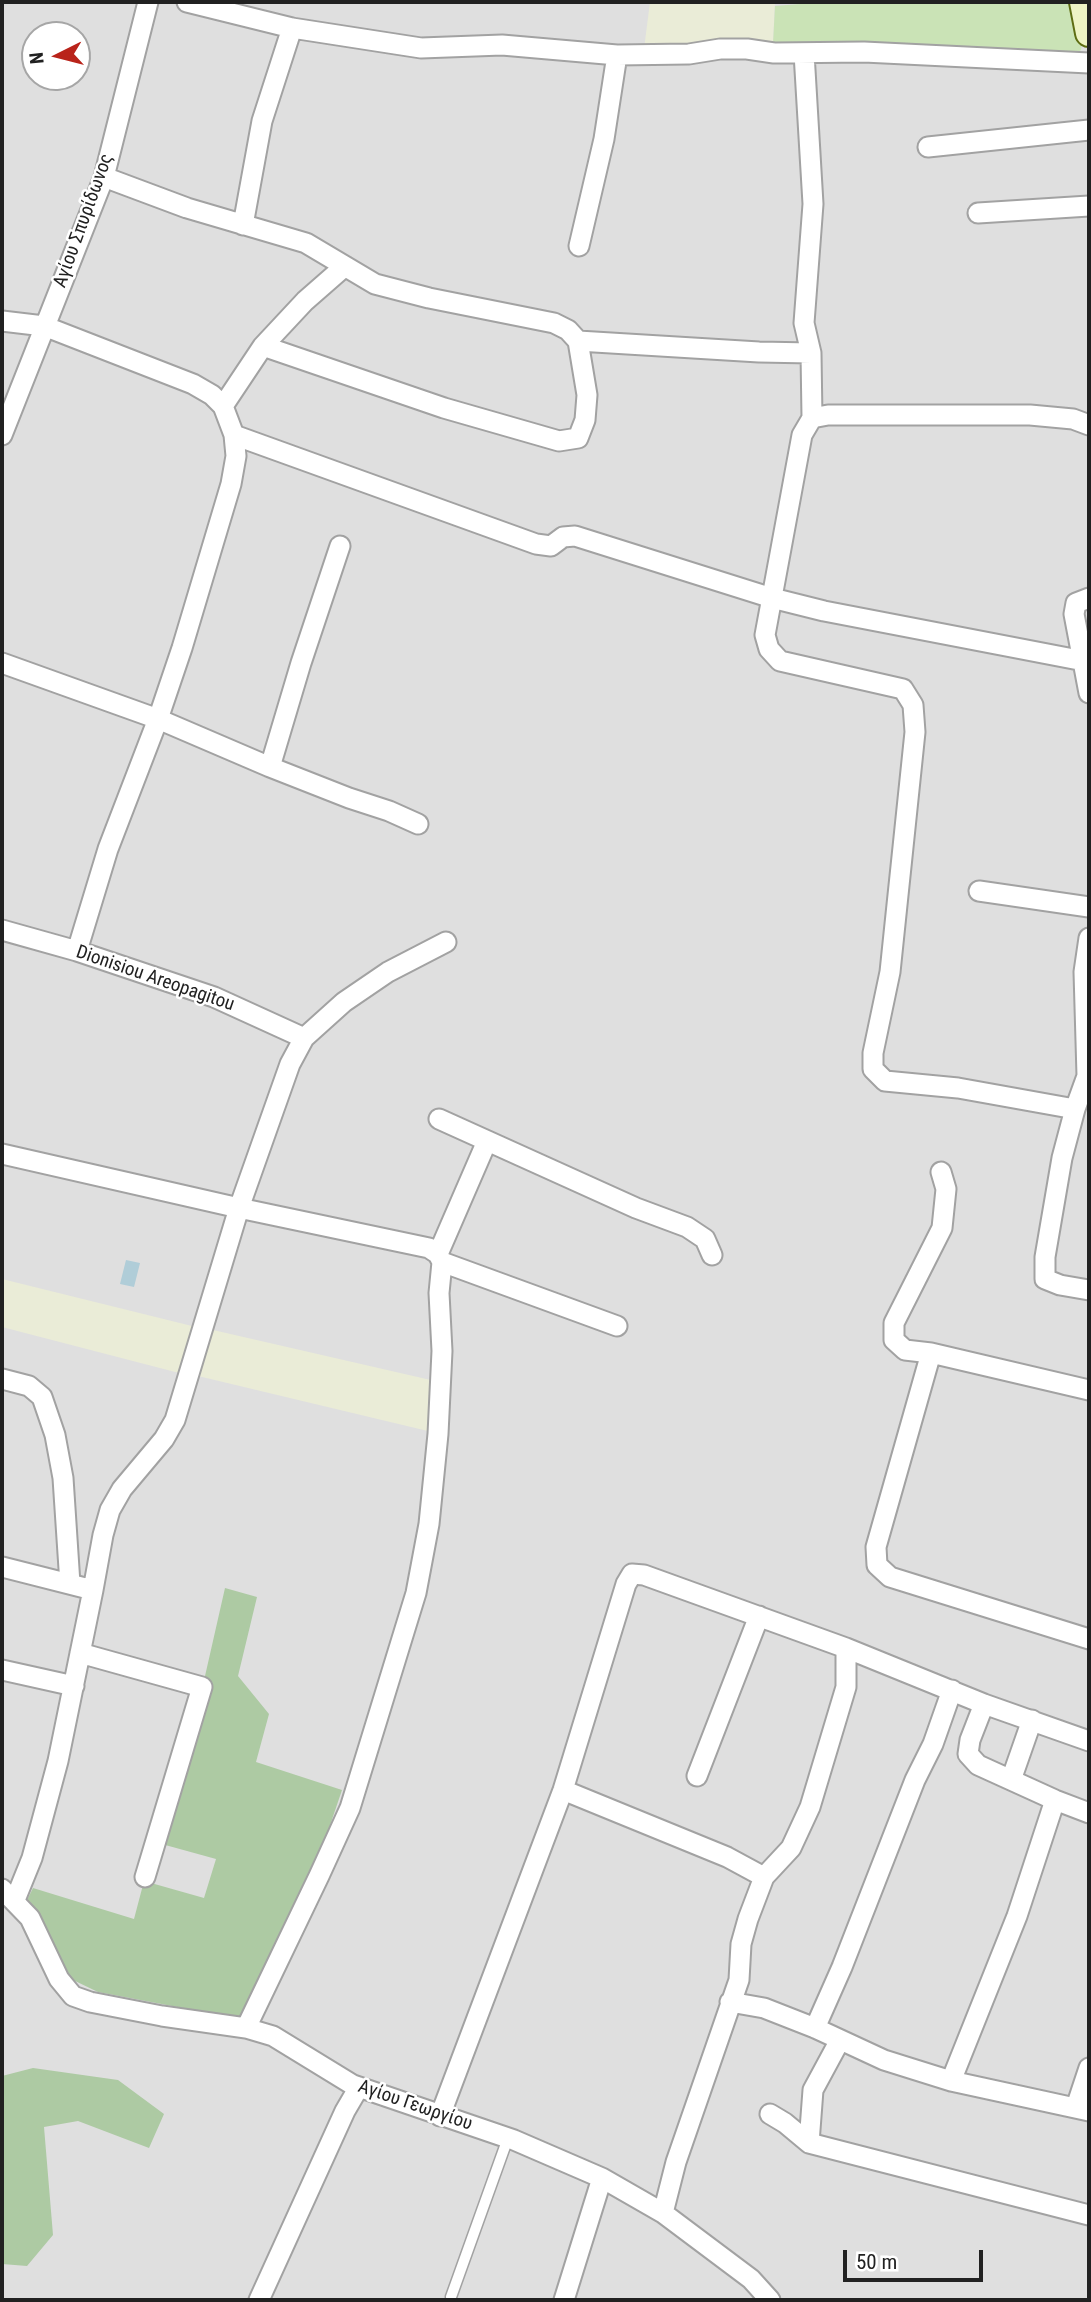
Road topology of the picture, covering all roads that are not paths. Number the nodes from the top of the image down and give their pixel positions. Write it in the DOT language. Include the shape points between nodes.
graph roads {
  1 [pos="148,2"];
  2 [pos="187,2"];
  3 [pos="1083,2"];
  4 [pos="292,27"];
  5 [pos="1089,33"];
  6 [pos="804,53"];
  7 [pos="617,55"];
  8 [pos="1089,64"];
  9 [pos="1089,130"];
  10 [pos="928,147"];
  11 [pos="104,177"];
  12 [pos="1089,206"];
  13 [pos="978,213"];
  14 [pos="243,225"];
  15 [pos="579,246"];
  16 [pos="345,266"];
  17 [pos="2,321"];
  18 [pos="44,326"];
  19 [pos="578,341"];
  20 [pos="263,346"];
  21 [pos="811,353"];
  22 [pos="223,406"];
  23 [pos="812,418"];
  24 [pos="1089,425"];
  25 [pos="2,435"];
  26 [pos="234,435"];
  27 [pos="340,546"];
  28 [pos="772,598"];
  29 [pos="1089,598"];
  30 [pos="1084,661"];
  31 [pos="2,663"];
  32 [pos="1089,693"];
  33 [pos="158,719"];
  34 [pos="270,767"];
  35 [pos="418,824"];
  36 [pos="979,891"];
  37 [pos="1089,907"];
  38 [pos="2,930"];
  39 [pos="1089,938"];
  40 [pos="446,942"];
  41 [pos="77,951"];
  42 [pos="304,1038"];
  43 [pos="1075,1109"];
  44 [pos="439,1119"];
  45 [pos="487,1141"];
  46 [pos="2,1154"];
  47 [pos="941,1172"];
  48 [pos="239,1208"];
  49 [pos="712,1255"];
  50 [pos="440,1258"];
  51 [pos="1089,1290"];
  52 [pos="617,1326"];
  53 [pos="931,1353"];
  54 [pos="2,1379"];
  55 [pos="1089,1390"];
  56 [pos="2,1567"];
  57 [pos="70,1584"];
  58 [pos="93,1590"];
  59 [pos="759,1616"];
  60 [pos="1089,1639"];
  61 [pos="845,1648"];
  62 [pos="80,1653"];
  63 [pos="2,1670"];
  64 [pos="74,1686"];
  65 [pos="952,1690"];
  66 [pos="984,1704"];
  67 [pos="1032,1720"];
  68 [pos="1089,1741"];
  69 [pos="697,1776"];
  70 [pos="1011,1780"];
  71 [pos="563,1790"];
  72 [pos="1055,1800"];
  73 [pos="1089,1813"];
  74 [pos="145,1877"];
  75 [pos="764,1877"];
  76 [pos="8,1895"];
  77 [pos="730,2002"];
  78 [pos="246,2028"];
  79 [pos="815,2028"];
  80 [pos="840,2040"];
  81 [pos="1089,2068"];
  82 [pos="951,2081"];
  83 [pos="359,2087"];
  84 [pos="1083,2109"];
  85 [pos="771,2114"];
  86 [pos="440,2116"];
  87 [pos="508,2138"];
  88 [pos="809,2144"];
  89 [pos="602,2178"];
  90 [pos="663,2213"];
  91 [pos="1089,2215"];
  92 [pos="452,2297"];
  93 [pos="259,2300"];
  94 [pos="564,2300"];
  95 [pos="770,2300"];
  1 -- 11 [label="street, Αγίου Σπυρίδωνος"];
  2 -- 4 [label="street"];
  3 -- 5 [label="street"];
  4 -- 7 [label="street" via="421,48 502,45"];
  4 -- 14 [label="street" via="262,121"];
  6 -- 7 [label="street" via="720,49"];
  6 -- 8 [label="street"];
  6 -- 21 [label="street" via="813,204 804,323"];
  7 -- 15 [label="street" via="604,139"];
  9 -- 10 [label="street"];
  11 -- 14 [label="street"];
  11 -- 18 [label="street, Αγίου Σπυρίδωνος"];
  12 -- 13 [label="street"];
  14 -- 16 [label="street" via="306,243"];
  16 -- 19 [label="street" via="375,284 554,323"];
  16 -- 20 [label="street"];
  17 -- 18 [label="street"];
  18 -- 22 [label="street" via="192,384"];
  18 -- 25 [label="street, Αγίου Σπυρίδωνος"];
  19 -- 20 [label="street" via="587,395 584,419 578,438 559,441 444,408"];
  19 -- 21 [label="street"];
  20 -- 22 [label="street"];
  21 -- 23 [label="street"];
  22 -- 26 [label="street"];
  23 -- 24 [label="street" via="1030,415"];
  23 -- 28 [label="street" via="802,435"];
  26 -- 28 [label="street" via="536,544 551,546 563,537 575,536"];
  26 -- 33 [label="street" via="231,484"];
  27 -- 34 [label="street"];
  28 -- 30 [label="street"];
  28 -- 43 [label="street" via="765,635 769,649 780,661 903,689 913,705 915,732 890,972 873,1069 885,1081 958,1088"];
  29 -- 30 [label="street" via="1076,603 1074,614"];
  30 -- 32 [label="street"];
  31 -- 33 [label="street"];
  33 -- 34 [label="street"];
  33 -- 41 [label="street" via="108,849"];
  34 -- 35 [label="street"];
  36 -- 37 [label="street"];
  38 -- 41 [label="street, Dionisiou Areopagitou"];
  39 -- 43 [label="street" via="1084,972 1087,1076"];
  40 -- 42 [label="street" via="388,972 344,1002"];
  41 -- 42 [label="street, Dionisiou Areopagitou" via="214,997"];
  42 -- 48 [label="street" via="290,1064"];
  43 -- 51 [label="street" via="1062,1158 1045,1279"];
  44 -- 45 [label="street"];
  45 -- 49 [label="street" via="687,1227 705,1239"];
  45 -- 50 [label="street"];
  46 -- 48 [label="street"];
  47 -- 53 [label="street" via="946,1189 943,1228 894,1322 894,1340 905,1350"];
  48 -- 50 [label="street" via="429,1248"];
  48 -- 58 [label="street" via="176,1420 121,1489 110,1510"];
  50 -- 52 [label="street"];
  50 -- 78 [label="street" via="438,1434 416,1593 350,1808"];
  53 -- 55 [label="street"];
  53 -- 60 [label="street" via="876,1547 877,1565 890,1577"];
  54 -- 57 [label="street" via="29,1386 41,1397 55,1435 63,1478"];
  56 -- 57 [label="street"];
  57 -- 58 [label="street"];
  58 -- 62 [label="street"];
  59 -- 61 [label="street"];
  59 -- 69 [label="street"];
  59 -- 71 [label="street" via="632,1574 625,1584"];
  61 -- 65 [label="street"];
  61 -- 75 [label="street" via="846,1687 810,1807 791,1848"];
  62 -- 64 [label="street"];
  62 -- 74 [label="street" via="202,1687"];
  63 -- 64 [label="street"];
  64 -- 76 [label="street" via="32,1858"];
  65 -- 66 [label="street"];
  65 -- 79 [label="street"];
  66 -- 67 [label="street"];
  66 -- 70 [label="street" via="968,1754 978,1765"];
  67 -- 68 [label="street"];
  67 -- 70 [label="street"];
  70 -- 72 [label="street"];
  71 -- 75 [label="street" via="727,1857"];
  71 -- 86 [label="street"];
  72 -- 73 [label="street"];
  72 -- 82 [label="street" via="1017,1916"];
  75 -- 77 [label="street" via="741,1944 739,1980"];
  76 -- 78 [label="street, Αγίου Γεωργίου" via="30,1918 59,1979 73,1996"];
  77 -- 79 [label="street" via="764,2008"];
  77 -- 90 [label="street"];
  78 -- 83 [label="street, Αγίου Γεωργίου" via="273,2036"];
  79 -- 80 [label="street"];
  80 -- 82 [label="street" via="884,2060"];
  80 -- 88 [label="street" via="813,2090"];
  81 -- 84 [label="street"];
  82 -- 84 [label="street"];
  83 -- 86 [label="street, Αγίου Γεωργίου"];
  83 -- 93 [label="street"];
  85 -- 88 [label="street"];
  86 -- 87 [label="street, Αγίου Γεωργίου"];
  87 -- 89 [label="street, Αγίου Γεωργίου"];
  87 -- 92 [label="lane"];
  88 -- 91 [label="street"];
  89 -- 90 [label="street, Αγίου Γεωργίου"];
  89 -- 94 [label="street"];
  90 -- 95 [label="street, Αγίου Γεωργίου" via="751,2279"];
}
